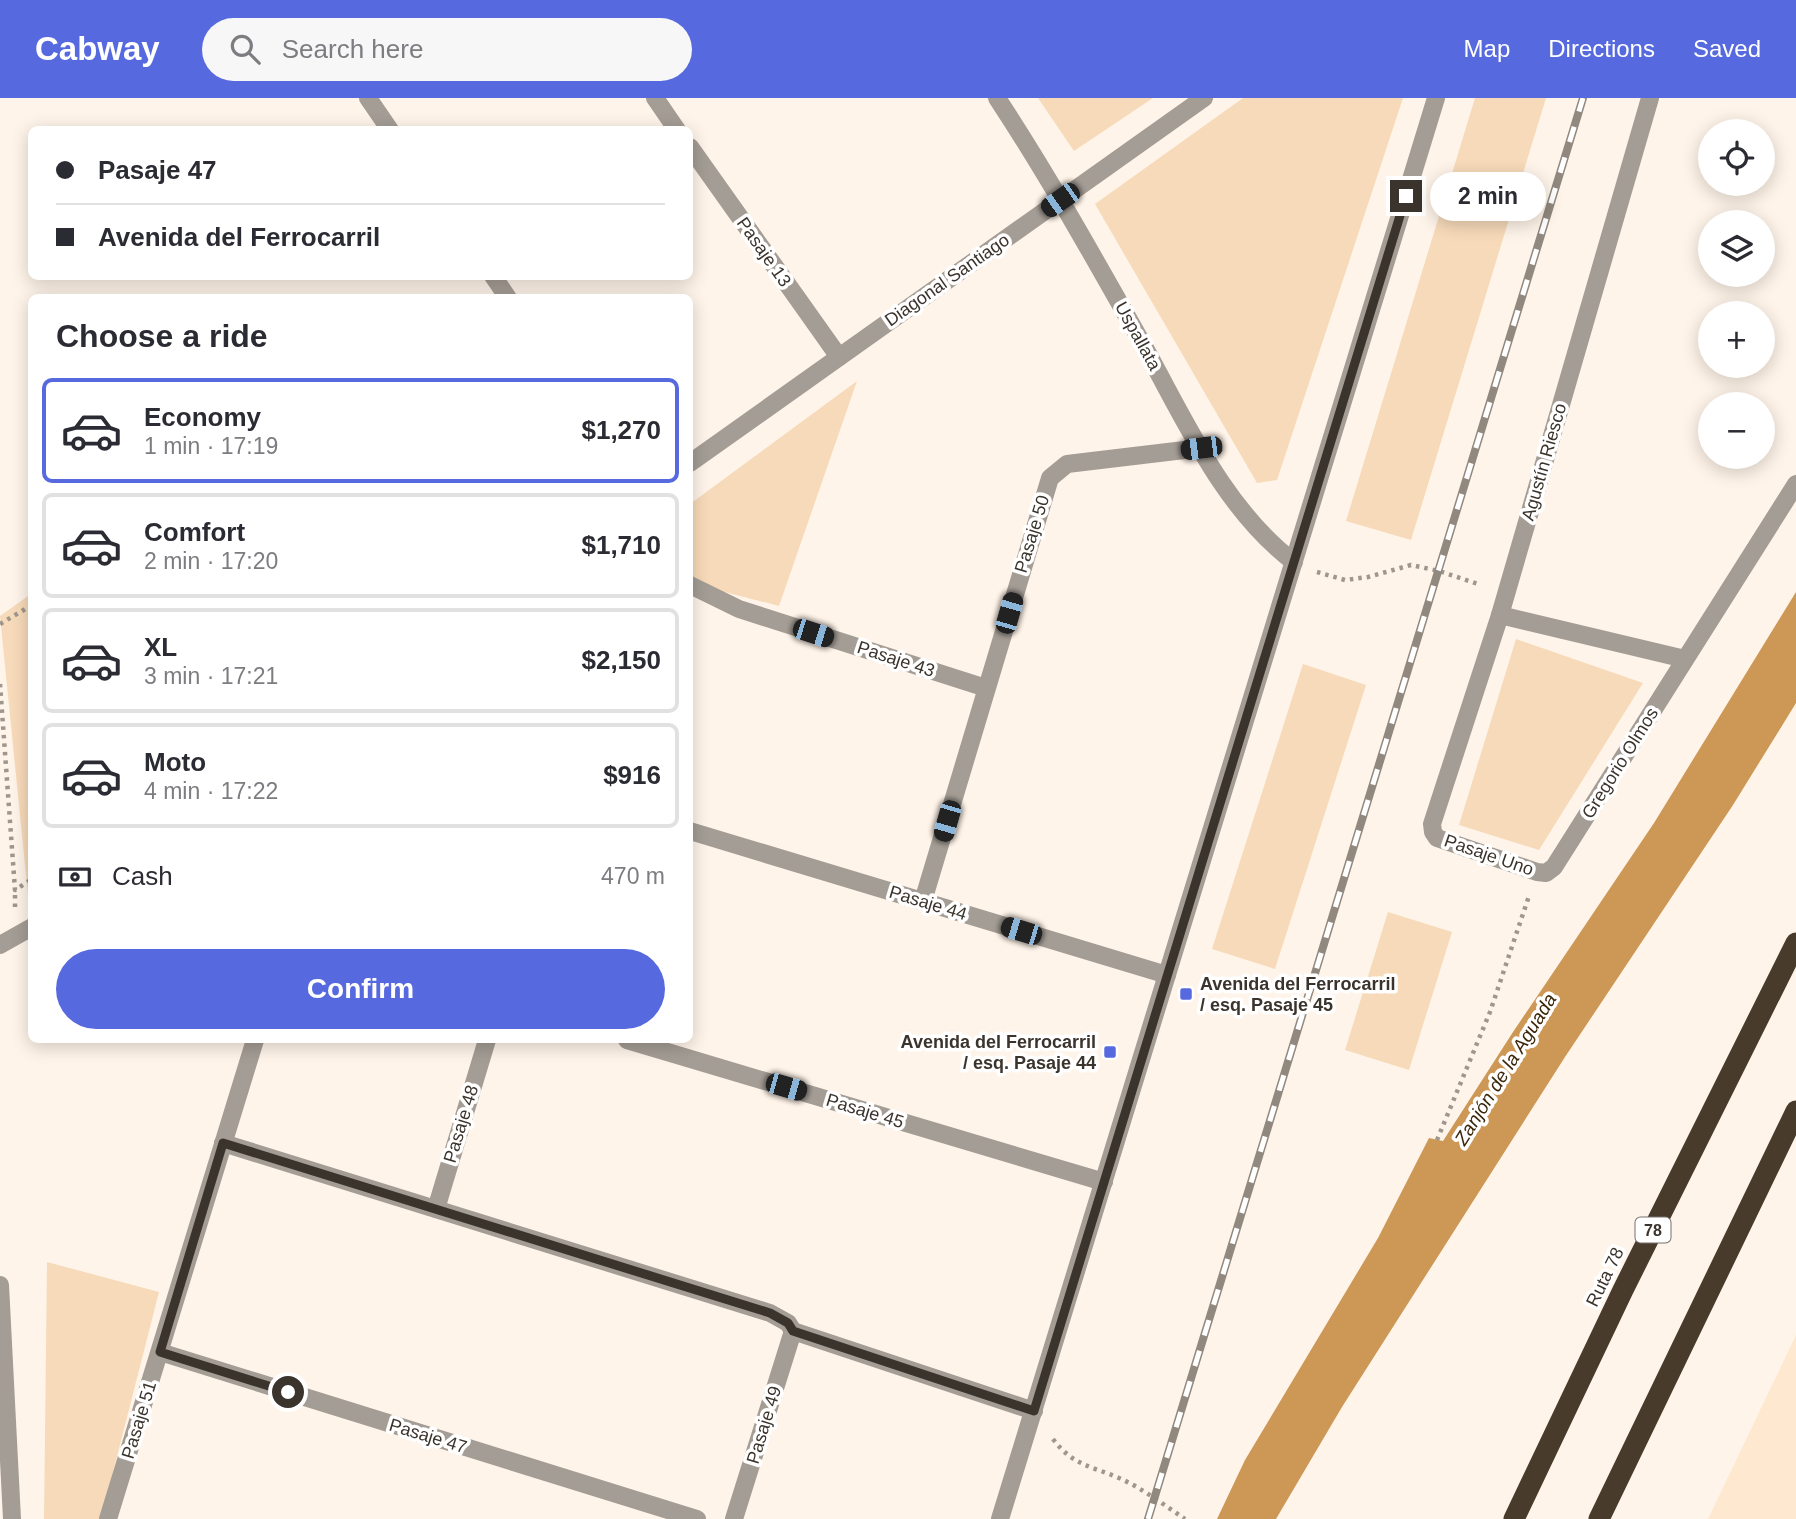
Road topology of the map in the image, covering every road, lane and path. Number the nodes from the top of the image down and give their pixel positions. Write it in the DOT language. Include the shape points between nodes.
graph roads {
  1 [pos="368,98"];
  2 [pos="655,98"];
  3 [pos="997,98"];
  4 [pos="1204,98"];
  5 [pos="1436,98"];
  6 [pos="1650,98"];
  7 [pos="387,126"];
  8 [pos="674,126"];
  9 [pos="693,151"];
  10 [pos="1060,200"];
  11 [pos="839,357"];
  12 [pos="1201,448"];
  13 [pos="693,461"];
  14 [pos="1796,484"];
  15 [pos="1294,562"];
  16 [pos="693,586"];
  17 [pos="1506,593"];
  18 [pos="28,607"];
  19 [pos="1500,614"];
  20 [pos="0,624"];
  21 [pos="1685,659"];
  22 [pos="0,684"];
  23 [pos="986,688"];
  24 [pos="1432,824"];
  25 [pos="693,832"];
  26 [pos="1546,870"];
  27 [pos="28,882"];
  28 [pos="923,901"];
  29 [pos="28,929"];
  30 [pos="1796,943"];
  31 [pos="0,945"];
  32 [pos="1167,975"];
  33 [pos="254,1043"];
  34 [pos="486,1043"];
  35 [pos="637,1043"];
  36 [pos="1796,1111"];
  37 [pos="1437,1140"];
  38 [pos="223,1143"];
  39 [pos="1104,1182"];
  40 [pos="436,1209"];
  41 [pos="0,1284"];
  42 [pos="793,1331"];
  43 [pos="160,1352"];
  44 [pos="2,1356"];
  45 [pos="1034,1411"];
  46 [pos="1184,1518"];
  47 [pos="12,1519"];
  48 [pos="108,1519"];
  49 [pos="697,1519"];
  50 [pos="734,1519"];
  51 [pos="1000,1519"];
  52 [pos="1514,1519"];
  53 [pos="1599,1519"];
  1 -- 7 [label="street"];
  2 -- 8 [label="street"];
  3 -- 10 [label="street, Uspallata"];
  4 -- 10 [label="street, Diagonal Santiago"];
  5 -- 15 [label="street"];
  6 -- 17 [label="street, Agustín Riesco"];
  9 -- 11 [label="street, Pasaje 13"];
  10 -- 11 [label="street, Diagonal Santiago"];
  10 -- 12 [label="street, Uspallata"];
  11 -- 13 [label="street, Diagonal Santiago"];
  12 -- 15 [label="street, Uspallata" via="1252,523"];
  12 -- 23 [label="street, Pasaje 50" via="1066,464 1049,478"];
  14 -- 21 [label="street, Gregorio Olmos"];
  15 -- 17 [label="path" via="1345,580 1412,565"];
  15 -- 32 [label="street"];
  16 -- 23 [label="street, Pasaje 43" via="739,609"];
  17 -- 19 [label="street, Agustín Riesco"];
  18 -- 20 [label="path"];
  19 -- 21 [label="street"];
  19 -- 24 [label="street, Agustín Riesco"];
  21 -- 26 [label="street, Gregorio Olmos"];
  22 -- 27 [label="path" via="15,890"];
  23 -- 28 [label="street, Pasaje 50"];
  24 -- 26 [label="street, Pasaje Uno" via="1437,838"];
  25 -- 28 [label="street, Pasaje 44"];
  26 -- 37 [label="path"];
  28 -- 32 [label="street, Pasaje 44"];
  29 -- 31 [label="street"];
  30 -- 52 [label="highway, Ruta 78 / 78"];
  32 -- 39 [label="street"];
  33 -- 38 [label="street, Pasaje 51"];
  34 -- 40 [label="street, Pasaje 48"];
  35 -- 39 [label="street, Pasaje 45"];
  36 -- 53 [label="highway"];
  38 -- 40 [label="street"];
  38 -- 43 [label="street, Pasaje 51"];
  39 -- 45 [label="street"];
  40 -- 42 [label="street" via="770,1313"];
  41 -- 44 [label="street"];
  42 -- 45 [label="street"];
  42 -- 50 [label="street, Pasaje 49"];
  43 -- 48 [label="street, Pasaje 51"];
  43 -- 49 [label="street, Pasaje 47"];
  44 -- 47 [label="street"];
  45 -- 46 [label="path" via="1064,1453 1119,1478"];
  45 -- 51 [label="street"];
}
